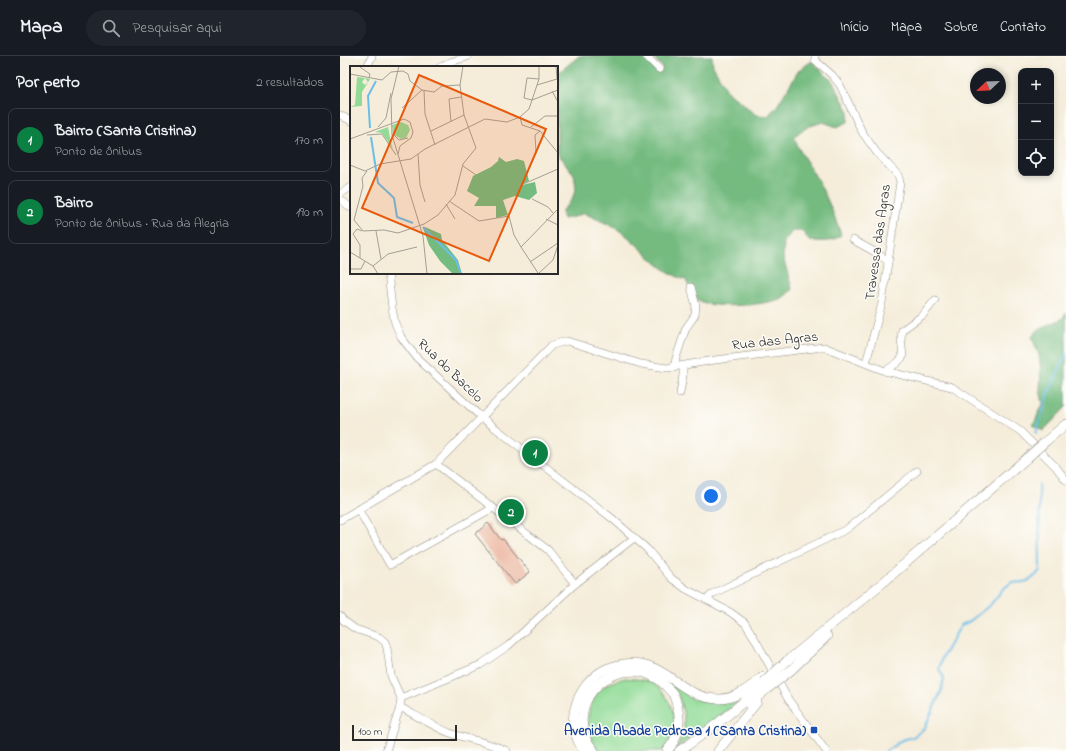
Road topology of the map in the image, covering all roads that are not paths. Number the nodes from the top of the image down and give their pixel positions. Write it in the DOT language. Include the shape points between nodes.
graph roads {
  1 [pos="372,56"];
  2 [pos="646,56"];
  3 [pos="815,56"];
  4 [pos="467,57"];
  5 [pos="367,66"];
  6 [pos="442,66"];
  7 [pos="659,69"];
  8 [pos="340,115"];
  9 [pos="350,120"];
  10 [pos="350,188"];
  11 [pos="340,194"];
  12 [pos="340,199"];
  13 [pos="350,207"];
  14 [pos="853,240"];
  15 [pos="888,261"];
  16 [pos="388,274"];
  17 [pos="691,287"];
  18 [pos="935,300"];
  19 [pos="866,363"];
  20 [pos="683,366"];
  21 [pos="674,368"];
  22 [pos="886,371"];
  23 [pos="680,393"];
  24 [pos="481,417"];
  25 [pos="1066,424"];
  26 [pos="436,464"];
  27 [pos="917,471"];
  28 [pos="1066,480"];
  29 [pos="494,508"];
  30 [pos="358,509"];
  31 [pos="340,520"];
  32 [pos="634,538"];
  33 [pos="575,584"];
  34 [pos="706,600"];
  35 [pos="340,616"];
  36 [pos="789,665"];
  37 [pos="765,682"];
  38 [pos="400,698"];
  39 [pos="400,707"];
  40 [pos="386,751"];
  41 [pos="507,751"];
  42 [pos="584,751"];
  43 [pos="594,751"];
  44 [pos="668,751"];
  45 [pos="679,751"];
  46 [pos="689,751"];
  47 [pos="718,751"];
  48 [pos="826,751"];
  1 -- 5 [label="street"];
  2 -- 7 [label="street"];
  3 -- 15 [label="street, Travessa das Agras" via="815,60 840,85 862,132 898,175 899,192"];
  4 -- 6 [label="street"];
  8 -- 9 [label="street"];
  10 -- 11 [label="street"];
  12 -- 13 [label="street"];
  14 -- 15 [label="street"];
  15 -- 19 [label="street, Travessa das Agras" via="882,303"];
  16 -- 24 [label="street, Rua do Bacelo" via="395,323 401,337 417,358"];
  17 -- 21 [label="street" via="696,306 695,315 686,328"];
  18 -- 22 [label="street" via="923,314 902,330 903,357"];
  19 -- 20 [label="street, Rua das Agras" via="824,347"];
  19 -- 22 [label="street, Rua das Agras"];
  20 -- 21 [label="street, Rua das Agras"];
  20 -- 23 [label="street"];
  21 -- 24 [label="street, Rua das Agras" via="641,364 567,341 552,345"];
  22 -- 28 [label="street, Rua das Agras" via="952,387 1020,431"];
  24 -- 26 [label="street, Rua das Agras"];
  24 -- 32 [label="street, Rua do Bacelo"];
  25 -- 36 [label="main road, bridge"];
  26 -- 29 [label="street"];
  26 -- 30 [label="street, Rua das Agras"];
  27 -- 34 [label="street" via="847,529 712,594"];
  29 -- 30 [label="street" via="390,565"];
  29 -- 33 [label="street" via="548,550"];
  30 -- 31 [label="street, Rua das Agras"];
  32 -- 33 [label="street"];
  32 -- 34 [label="street, Rua do Bacelo" via="671,578"];
  33 -- 38 [label="street" via="508,646 480,665"];
  34 -- 48 [label="street, Rua do Bacelo" via="730,612 744,623 788,699"];
  35 -- 38 [label="street" via="355,629 379,637 385,642 391,676"];
  36 -- 37 [label="main road, bridge"];
  36 -- 37 [label="main road, bridge"];
  37 -- 42 [label="main road" via="731,697 719,699 703,697 664,672 646,665 631,663 614,666 600,672 577,698 572,715 574,730"];
  37 -- 45 [label="main road" via="713,728"];
  37 -- 46 [label="main road" via="718,732"];
  37 -- 47 [label="main road"];
  38 -- 39 [label="street"];
  39 -- 40 [label="street"];
  39 -- 41 [label="street" via="439,729 495,745"];
  43 -- 44 [label="main road" via="586,740 582,724 583,707 591,691 602,681 619,673 638,672 657,678 674,694 680,713 675,741"];
}
